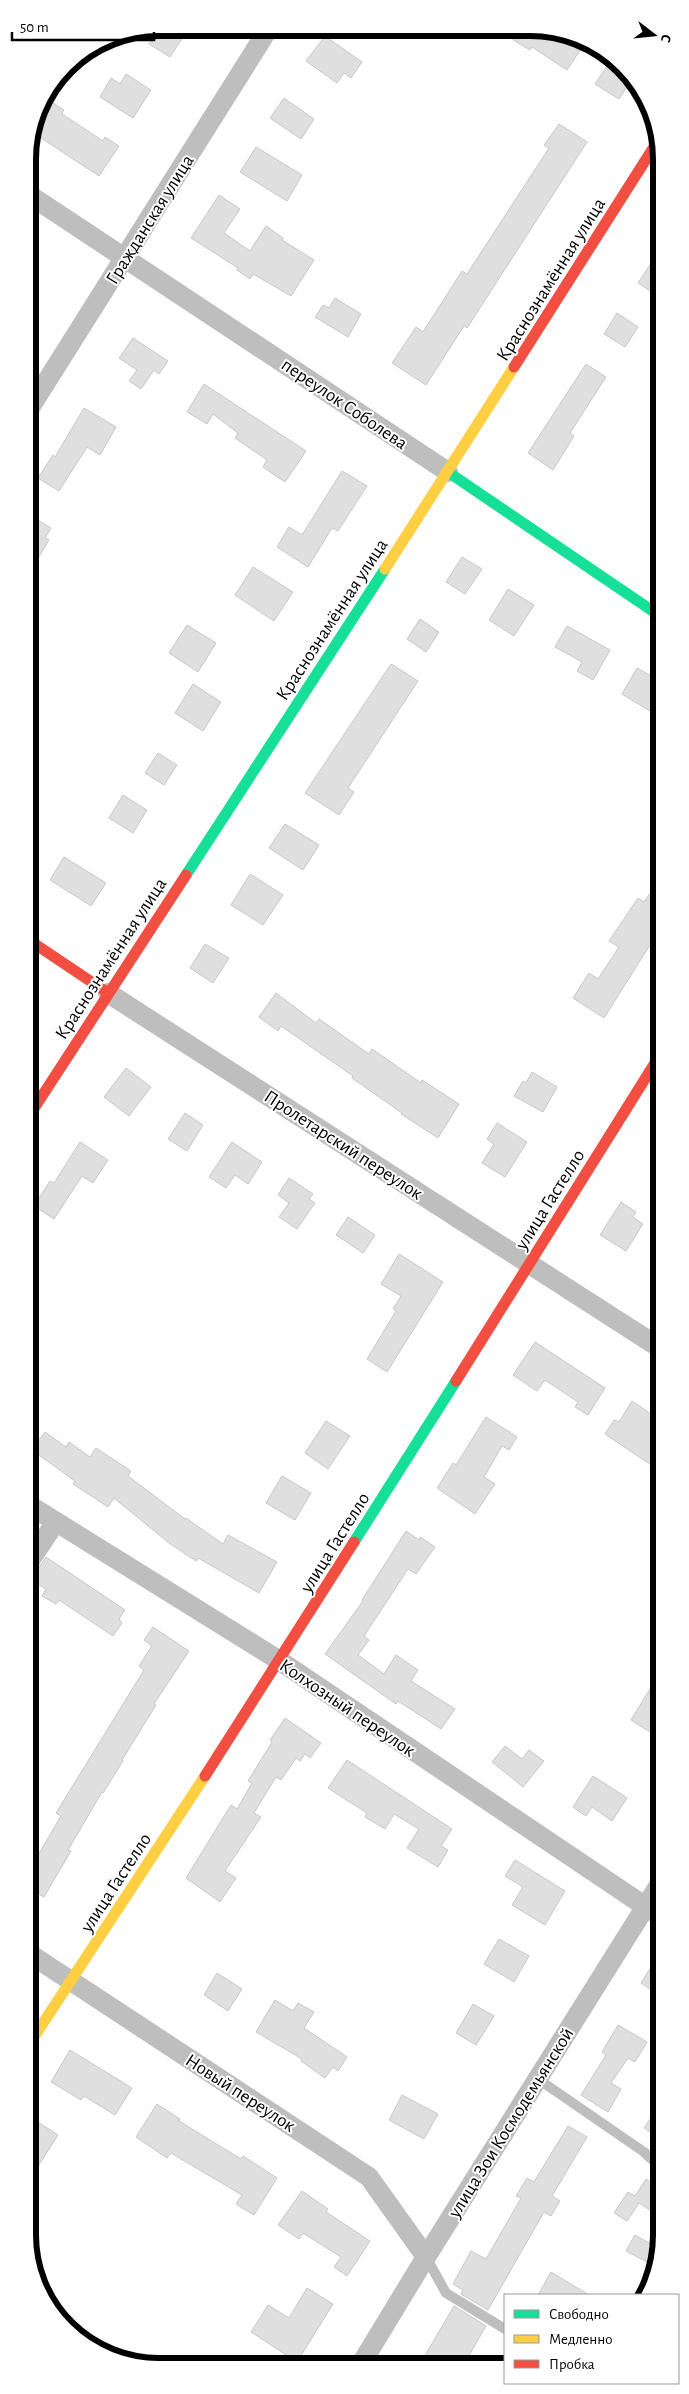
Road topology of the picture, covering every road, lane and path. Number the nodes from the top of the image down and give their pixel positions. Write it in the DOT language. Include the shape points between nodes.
graph roads {
  1 [pos="264,37"];
  2 [pos="652,149"];
  3 [pos="37,200"];
  4 [pos="125,257"];
  5 [pos="37,397"];
  6 [pos="448,472"];
  7 [pos="653,611"];
  8 [pos="37,945"];
  9 [pos="108,993"];
  10 [pos="653,1067"];
  11 [pos="37,1104"];
  12 [pos="529,1262"];
  13 [pos="652,1343"];
  14 [pos="36,1510"];
  15 [pos="55,1522"];
  16 [pos="36,1551"];
  17 [pos="280,1661"];
  18 [pos="652,1911"];
  19 [pos="652,1913"];
  20 [pos="36,1958"];
  21 [pos="72,1980"];
  22 [pos="36,2034"];
  23 [pos="538,2079"];
  24 [pos="652,2160"];
  25 [pos="426,2257"];
  26 [pos="504,2329"];
  27 [pos="365,2358"];
  1 -- 4 [label="street, Гражданская улица"];
  2 -- 6 [label="main road, Краснознамённая улица"];
  3 -- 4 [label="street, переулок Соболева"];
  4 -- 5 [label="street, Гражданская улица"];
  4 -- 6 [label="street, переулок Соболева"];
  6 -- 7 [label="main road, переулок Соболева"];
  6 -- 9 [label="main road, Краснознамённая улица"];
  8 -- 9 [label="main road, Пролетарский переулок"];
  9 -- 11 [label="main road, Краснознамённая улица"];
  9 -- 12 [label="street, Пролетарский переулок"];
  10 -- 12 [label="main road, улица Гастелло"];
  12 -- 13 [label="street, Пролетарский переулок"];
  12 -- 17 [label="main road, улица Гастелло"];
  14 -- 15 [label="street, Колхозный переулок"];
  15 -- 16 [label="street"];
  15 -- 17 [label="street, Колхозный переулок"];
  17 -- 18 [label="street, Колхозный переулок"];
  17 -- 21 [label="main road, улица Гастелло"];
  19 -- 23 [label="street, улица Зои Космодемьянской"];
  20 -- 21 [label="street, Новый переулок"];
  21 -- 22 [label="main road, улица Гастелло"];
  21 -- 25 [label="street, Новый переулок" via="369,2176"];
  23 -- 24 [label="lane"];
  23 -- 25 [label="street, улица Зои Космодемьянской"];
  25 -- 26 [label="lane" via="446,2293"];
  25 -- 27 [label="street, улица Зои Космодемьянской"];
}
